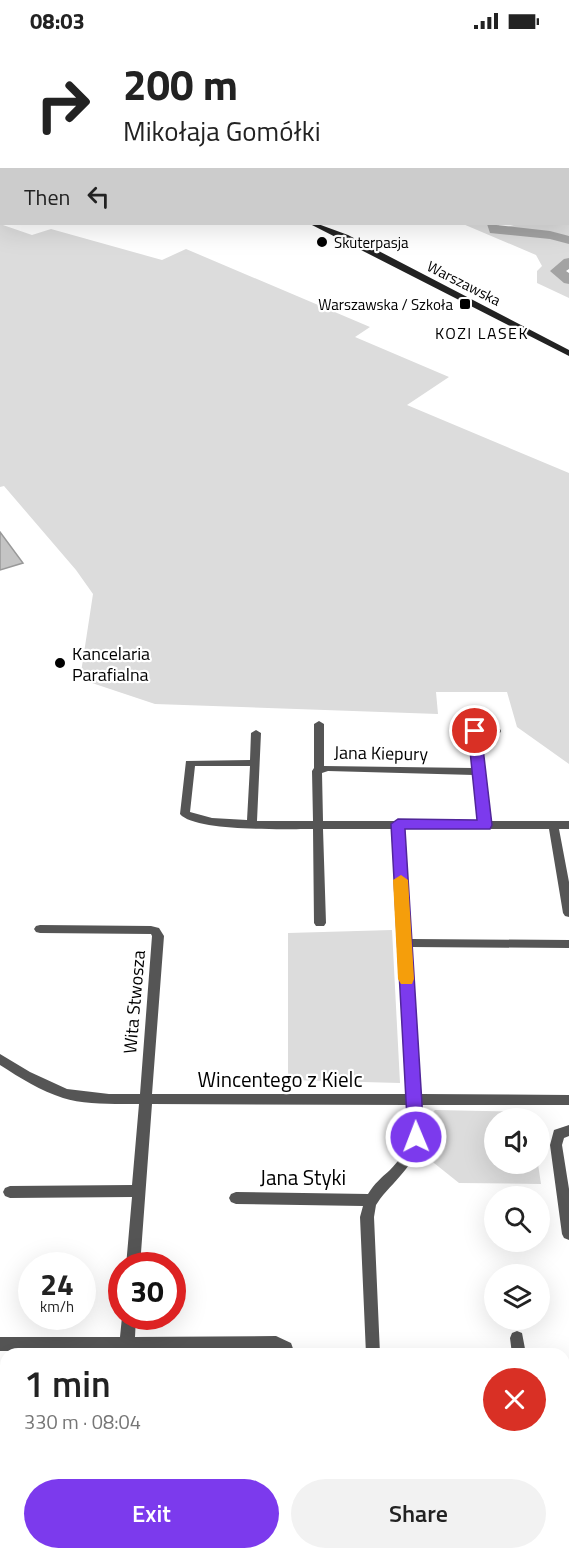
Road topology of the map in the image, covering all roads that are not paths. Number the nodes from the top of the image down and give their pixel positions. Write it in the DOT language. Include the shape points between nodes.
graph roads {
  1 [pos="315,225"];
  2 [pos="569,353"];
  3 [pos="319,724"];
  4 [pos="496,731"];
  5 [pos="256,733"];
  6 [pos="255,763"];
  7 [pos="319,770"];
  8 [pos="478,772"];
  9 [pos="252,824"];
  10 [pos="398,824"];
  11 [pos="553,824"];
  12 [pos="317,825"];
  13 [pos="485,825"];
  14 [pos="569,825"];
  15 [pos="569,913"];
  16 [pos="320,923"];
  17 [pos="40,929"];
  18 [pos="403,943"];
  19 [pos="569,944"];
  20 [pos="0,1059"];
  21 [pos="146,1099"];
  22 [pos="415,1099"];
  23 [pos="569,1100"];
  24 [pos="569,1130"];
  25 [pos="138,1191"];
  26 [pos="10,1192"];
  27 [pos="236,1198"];
  28 [pos="369,1200"];
  29 [pos="569,1234"];
  30 [pos="134,1252"];
  31 [pos="128,1330"];
  32 [pos="517,1338"];
  33 [pos="0,1344"];
  34 [pos="127,1344"];
  35 [pos="286,1348"];
  36 [pos="373,1348"];
  37 [pos="518,1348"];
  1 -- 2 [label="street, Warszawska"];
  3 -- 7 [label="street, Jana Kiepury"];
  4 -- 8 [label="street" via="474,733"];
  5 -- 6 [label="street"];
  6 -- 9 [label="street"];
  6 -- 9 [label="street" via="190,763 186,814 195,819"];
  7 -- 8 [label="street, Jana Kiepury"];
  7 -- 12 [label="street, Jana Kiepury" via="315,777"];
  8 -- 13 [label="street"];
  9 -- 12 [label="street"];
  10 -- 12 [label="street"];
  10 -- 13 [label="street"];
  10 -- 18 [label="street"];
  11 -- 13 [label="street"];
  11 -- 14 [label="street"];
  11 -- 15 [label="street"];
  12 -- 16 [label="street, Jana Kiepury"];
  17 -- 21 [label="street, Wita Stwosza" via="157,933"];
  18 -- 19 [label="street"];
  18 -- 22 [label="street"];
  20 -- 21 [label="street, Wincentego z Kielc" via="66,1094"];
  21 -- 22 [label="street, Wincentego z Kielc"];
  21 -- 25 [label="street, Wita Stwosza"];
  22 -- 23 [label="street, Wincentego z Kielc"];
  22 -- 28 [label="street" via="417,1131 413,1152"];
  24 -- 29 [label="street" via="559,1134 556,1145"];
  25 -- 26 [label="street"];
  25 -- 30 [label="street, Wita Stwosza"];
  27 -- 28 [label="street, Jana Styki"];
  28 -- 36 [label="street"];
  31 -- 34 [label="street"];
  32 -- 37 [label="street"];
  33 -- 34 [label="street"];
  34 -- 35 [label="street" via="276,1343"];
}
